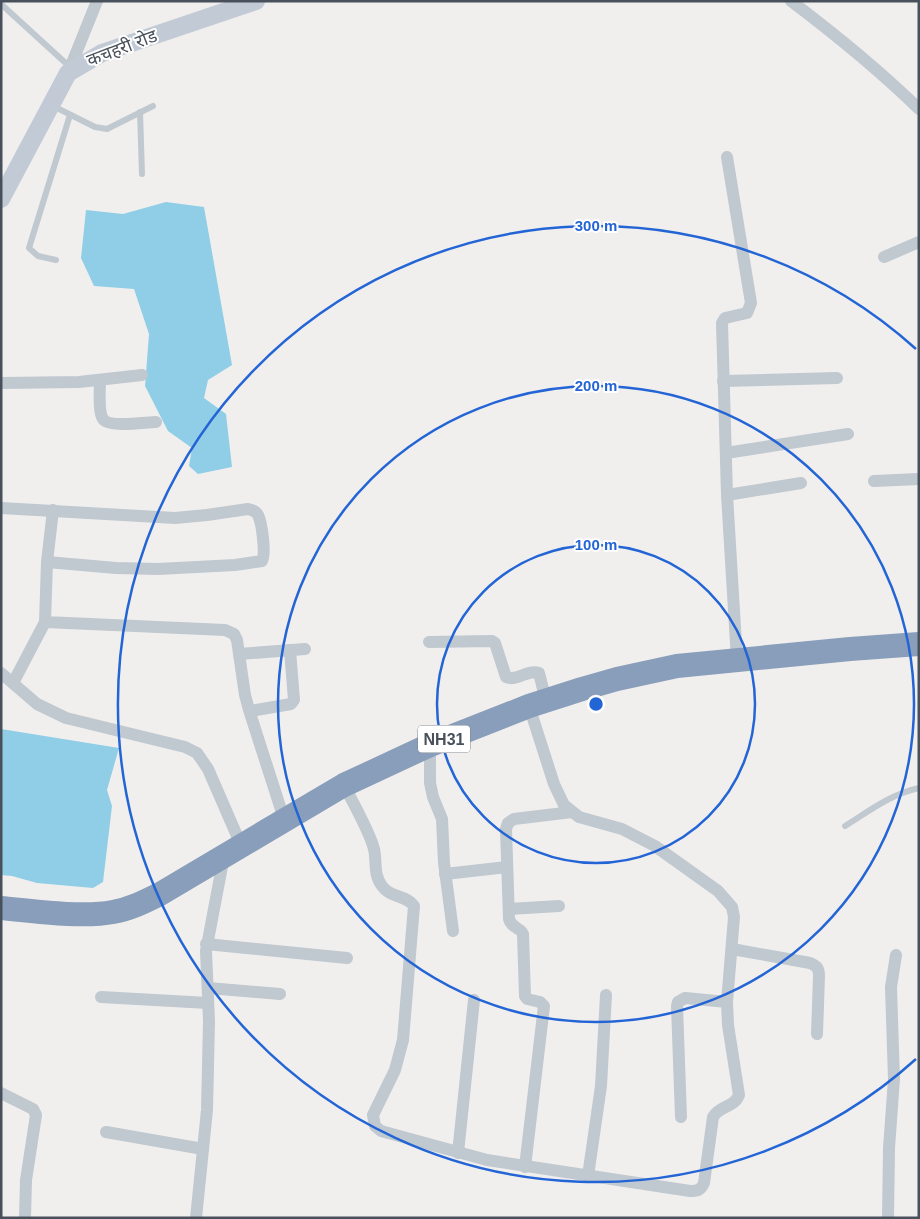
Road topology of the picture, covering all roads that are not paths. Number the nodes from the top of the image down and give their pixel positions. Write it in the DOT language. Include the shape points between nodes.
graph roads {
  1 [pos="97,1"];
  2 [pos="256,1"];
  3 [pos="791,1"];
  4 [pos="1,4"];
  5 [pos="69,70"];
  6 [pos="50,105"];
  7 [pos="153,106"];
  8 [pos="919,109"];
  9 [pos="140,112"];
  10 [pos="70,115"];
  11 [pos="727,157"];
  12 [pos="142,174"];
  13 [pos="1,199"];
  14 [pos="919,242"];
  15 [pos="884,256"];
  16 [pos="56,260"];
  17 [pos="142,375"];
  18 [pos="837,378"];
  19 [pos="100,380"];
  20 [pos="723,381"];
  21 [pos="1,383"];
  22 [pos="156,422"];
  23 [pos="848,434"];
  24 [pos="726,453"];
  25 [pos="919,480"];
  26 [pos="874,481"];
  27 [pos="801,483"];
  28 [pos="727,495"];
  29 [pos="1,508"];
  30 [pos="53,510"];
  31 [pos="47,562"];
  32 [pos="45,622"];
  33 [pos="428,642"];
  34 [pos="919,644"];
  35 [pos="305,649"];
  36 [pos="290,650"];
  37 [pos="240,654"];
  38 [pos="737,660"];
  39 [pos="1,674"];
  40 [pos="13,683"];
  41 [pos="538,704"];
  42 [pos="250,711"];
  43 [pos="430,745"];
  44 [pos="344,785"];
  45 [pos="919,788"];
  46 [pos="572,812"];
  47 [pos="284,819"];
  48 [pos="845,826"];
  49 [pos="232,851"];
  50 [pos="507,867"];
  51 [pos="445,874"];
  52 [pos="559,906"];
  53 [pos="1,908"];
  54 [pos="509,909"];
  55 [pos="453,931"];
  56 [pos="206,944"];
  57 [pos="732,949"];
  58 [pos="896,955"];
  59 [pos="347,958"];
  60 [pos="208,988"];
  61 [pos="280,994"];
  62 [pos="606,995"];
  63 [pos="101,997"];
  64 [pos="474,1000"];
  65 [pos="727,1002"];
  66 [pos="208,1003"];
  67 [pos="817,1034"];
  68 [pos="1,1094"];
  69 [pos="681,1118"];
  70 [pos="106,1132"];
  71 [pos="202,1149"];
  72 [pos="458,1153"];
  73 [pos="525,1167"];
  74 [pos="588,1176"];
  75 [pos="25,1218"];
  76 [pos="196,1218"];
  77 [pos="888,1218"];
  1 -- 5 [label="street"];
  2 -- 5 [label="main road, कचहरी रोड" via="102,53"];
  3 -- 8 [label="street" via="840,38"];
  4 -- 5 [label="lane"];
  5 -- 6 [label="main road, कचहरी रोड"];
  6 -- 10 [label="lane"];
  6 -- 13 [label="main road, कचहरी रोड"];
  7 -- 9 [label="lane"];
  9 -- 10 [label="lane" via="107,129"];
  9 -- 12 [label="lane"];
  10 -- 16 [label="lane" via="29,248 38,256"];
  11 -- 20 [label="street" via="752,302 747,313 725,318 722,323"];
  14 -- 15 [label="street"];
  17 -- 19 [label="street"];
  18 -- 20 [label="street"];
  19 -- 21 [label="street"];
  19 -- 22 [label="street" via="100,410 105,422"];
  20 -- 24 [label="street"];
  23 -- 24 [label="street"];
  24 -- 28 [label="street"];
  25 -- 26 [label="street"];
  27 -- 28 [label="street"];
  28 -- 38 [label="street"];
  29 -- 30 [label="street"];
  30 -- 31 [label="street"];
  30 -- 31 [label="street" via="175,518 254,510 258,516 264,557 256,563 158,569"];
  31 -- 32 [label="street"];
  32 -- 37 [label="street" via="225,630 234,634"];
  32 -- 40 [label="street"];
  33 -- 41 [label="street" via="492,641 506,676 513,678 532,671 539,673"];
  34 -- 38 [label="highway, NH31"];
  35 -- 36 [label="street"];
  36 -- 37 [label="street"];
  36 -- 42 [label="street" via="294,700 290,704"];
  37 -- 42 [label="street"];
  38 -- 41 [label="highway, NH31" via="676,666 617,679"];
  39 -- 40 [label="street"];
  40 -- 49 [label="street" via="37,704 66,718 185,747 197,753 208,769"];
  41 -- 43 [label="highway, NH31"];
  41 -- 46 [label="street" via="559,798"];
  42 -- 47 [label="street"];
  43 -- 44 [label="highway, NH31"];
  43 -- 51 [label="street" via="430,783 442,819"];
  44 -- 47 [label="highway, NH31"];
  44 -- 72 [label="street" via="374,848 381,885 414,906 403,1040 373,1120 381,1131"];
  45 -- 48 [label="lane" via="885,800"];
  46 -- 50 [label="street" via="522,817 508,823 505,837"];
  46 -- 57 [label="street" via="639,837 718,891 732,907"];
  47 -- 49 [label="highway, NH31"];
  49 -- 53 [label="highway, NH31" via="160,894 111,912 92,914"];
  49 -- 56 [label="street"];
  50 -- 51 [label="street"];
  50 -- 54 [label="street"];
  51 -- 55 [label="street"];
  52 -- 54 [label="street"];
  54 -- 73 [label="street" via="510,923 523,934 525,996 527,1000 544,1006"];
  56 -- 59 [label="street"];
  56 -- 60 [label="street"];
  57 -- 65 [label="street"];
  57 -- 67 [label="street" via="816,965 819,970"];
  58 -- 77 [label="street" via="891,988 894,1079"];
  60 -- 61 [label="street"];
  60 -- 66 [label="street"];
  62 -- 74 [label="street" via="601,1086"];
  63 -- 66 [label="street"];
  64 -- 72 [label="street"];
  65 -- 69 [label="street" via="685,998 678,1002"];
  65 -- 74 [label="street" via="739,1095 737,1101 719,1109 713,1117 702,1188 690,1191"];
  66 -- 71 [label="street" via="207,1110"];
  68 -- 75 [label="street" via="32,1109 36,1115 26,1180"];
  70 -- 71 [label="street"];
  71 -- 76 [label="street"];
  72 -- 73 [label="street"];
  73 -- 74 [label="street"];
}
